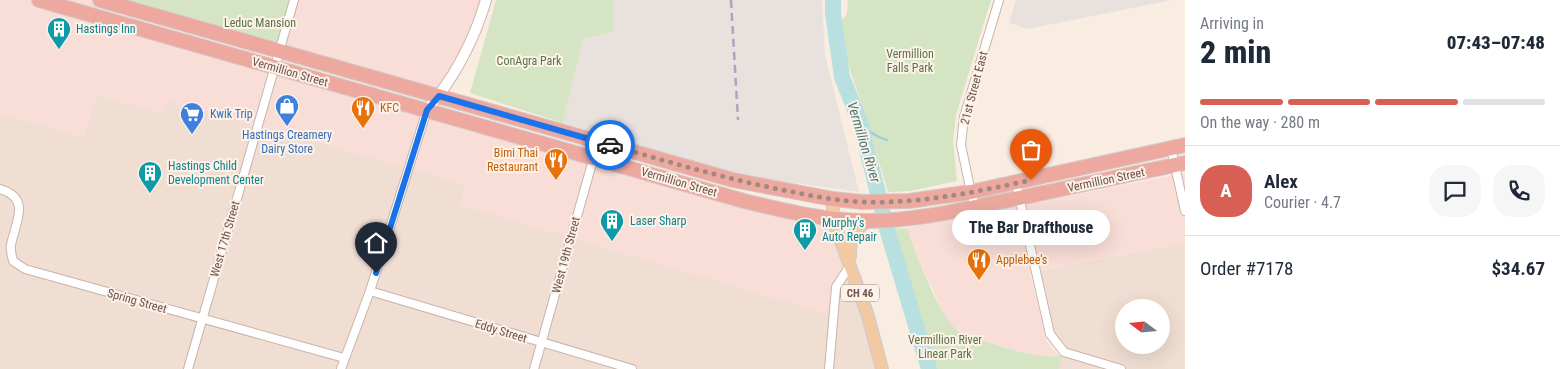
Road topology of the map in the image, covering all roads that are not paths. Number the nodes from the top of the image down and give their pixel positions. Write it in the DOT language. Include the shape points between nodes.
graph roads {
  1 [pos="39,0"];
  2 [pos="100,0"];
  3 [pos="294,0"];
  4 [pos="486,0"];
  5 [pos="999,0"];
  6 [pos="96,16"];
  7 [pos="279,52"];
  8 [pos="275,67"];
  9 [pos="439,96"];
  10 [pos="427,110"];
  11 [pos="598,142"];
  12 [pos="1178,146"];
  13 [pos="593,157"];
  14 [pos="1180,164"];
  15 [pos="1016,183"];
  16 [pos="0,190"];
  17 [pos="970,192"];
  18 [pos="1020,198"];
  19 [pos="833,199"];
  20 [pos="975,207"];
  21 [pos="1185,211"];
  22 [pos="834,219"];
  23 [pos="866,221"];
  24 [pos="850,264"];
  25 [pos="370,291"];
  26 [pos="202,319"];
  27 [pos="541,343"];
  28 [pos="344,358"];
  29 [pos="188,369"];
  30 [pos="341,369"];
  31 [pos="534,369"];
  32 [pos="632,369"];
  33 [pos="829,369"];
  34 [pos="882,369"];
  35 [pos="1121,369"];
  1 -- 6 [label="highway, Vermillion Street"];
  2 -- 6 [label="street"];
  2 -- 7 [label="highway, Vermillion Street"];
  3 -- 7 [label="street, West 17th Street"];
  4 -- 9 [label="street" via="460,66"];
  5 -- 17 [label="street, 21st Street East" via="964,117 961,145"];
  6 -- 8 [label="highway, Vermillion Street"];
  7 -- 8 [label="street, West 17th Street"];
  7 -- 9 [label="highway, Vermillion Street"];
  8 -- 10 [label="highway, Vermillion Street"];
  8 -- 26 [label="street, West 17th Street"];
  9 -- 10 [label="street"];
  9 -- 11 [label="highway, Vermillion Street"];
  10 -- 13 [label="highway, Vermillion Street"];
  10 -- 25 [label="street"];
  11 -- 13 [label="street, West 19th Street"];
  11 -- 19 [label="highway, Vermillion Street" via="733,180"];
  12 -- 14 [label="street"];
  12 -- 15 [label="highway, Vermillion Street"];
  13 -- 22 [label="highway, Vermillion Street" via="744,201"];
  13 -- 27 [label="street, West 19th Street"];
  14 -- 18 [label="highway, Vermillion Street"];
  14 -- 21 [label="street"];
  15 -- 17 [label="highway, Vermillion Street"];
  15 -- 18 [label="street"];
  16 -- 26 [label="street, Spring Street" via="18,201 20,213 11,248 13,261 25,269"];
  17 -- 19 [label="highway, Vermillion Street" via="909,201"];
  17 -- 20 [label="street, 21st Street East"];
  18 -- 20 [label="highway, Vermillion Street"];
  18 -- 35 [label="street" via="1050,334 1064,352"];
  19 -- 22 [label="main road, CH 46"];
  20 -- 23 [label="highway, Vermillion Street" via="914,218"];
  22 -- 23 [label="highway, Vermillion Street"];
  22 -- 24 [label="main road, CH 46"];
  23 -- 24 [label="main road" via="851,240"];
  24 -- 33 [label="street" via="836,287"];
  24 -- 34 [label="main road, CH 46"];
  25 -- 27 [label="street, Eddy Street"];
  25 -- 28 [label="street"];
  26 -- 28 [label="street, Spring Street"];
  26 -- 29 [label="street, West 17th Street"];
  27 -- 31 [label="street, West 19th Street"];
  27 -- 32 [label="street, Eddy Street"];
  28 -- 30 [label="street"];
}
